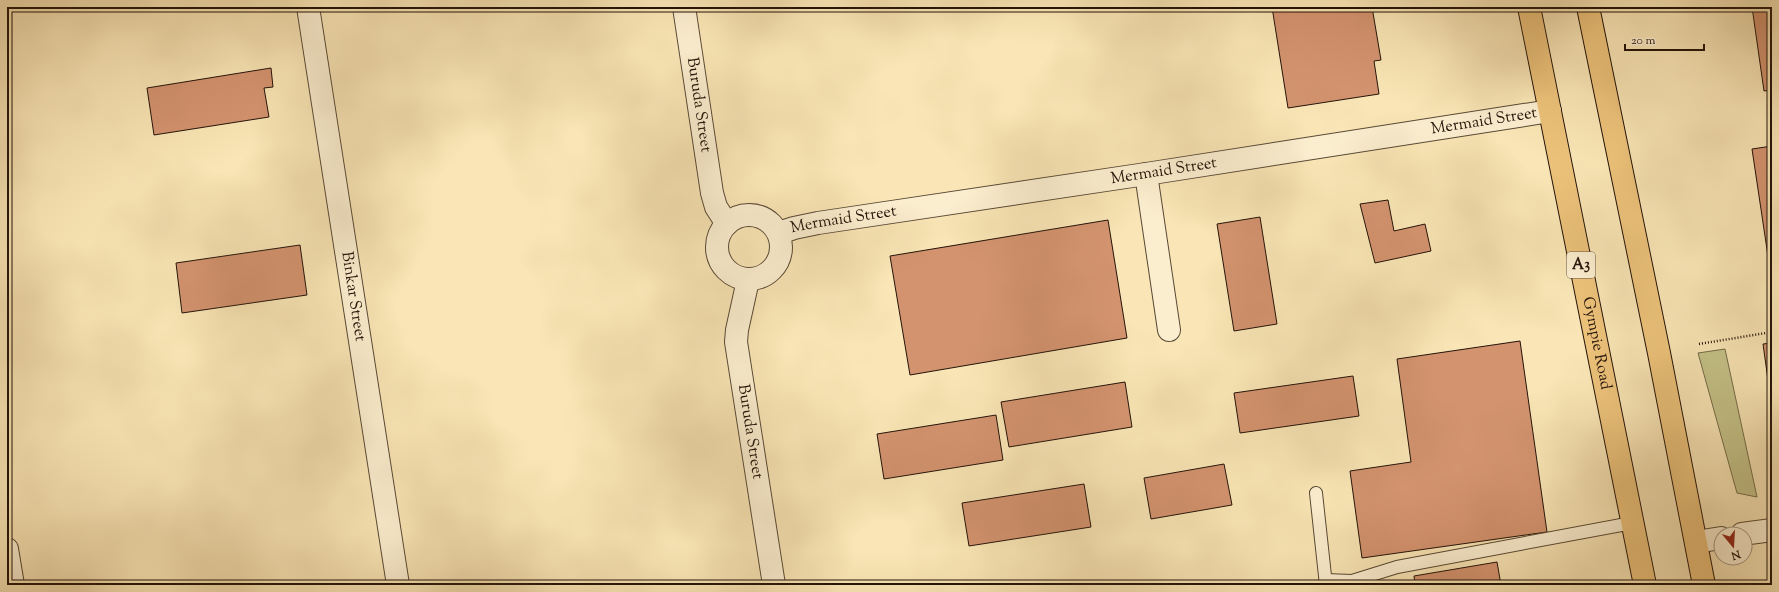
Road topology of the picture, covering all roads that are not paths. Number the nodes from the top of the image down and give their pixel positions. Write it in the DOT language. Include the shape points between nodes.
graph roads {
  1 [pos="308,7"];
  2 [pos="684,7"];
  3 [pos="1529,7"];
  4 [pos="1588,7"];
  5 [pos="1550,111"];
  6 [pos="1146,174"];
  7 [pos="727,224"];
  8 [pos="779,233"];
  9 [pos="748,280"];
  10 [pos="1169,330"];
  11 [pos="1316,493"];
  12 [pos="1632,524"];
  13 [pos="1772,530"];
  14 [pos="1753,533"];
  15 [pos="1713,539"];
  16 [pos="1696,542"];
  17 [pos="7,549"];
  18 [pos="1325,582"];
  19 [pos="13,585"];
  20 [pos="398,585"];
  21 [pos="774,585"];
  22 [pos="1645,585"];
  23 [pos="1704,585"];
  1 -- 20 [label="street, Binkar Street"];
  2 -- 7 [label="street, Buruda Street" via="712,192 716,207"];
  3 -- 5 [label="highway, Gympie Road / A3"];
  4 -- 16 [label="highway"];
  5 -- 6 [label="street, Mermaid Street"];
  5 -- 12 [label="highway, Gympie Road / A3"];
  6 -- 8 [label="street, Mermaid Street" via="818,223"];
  6 -- 10 [label="street"];
  7 -- 8 [label="street" via="745,215 755,216 765,219"];
  7 -- 9 [label="street" via="720,233 717,243 721,264 728,272"];
  8 -- 9 [label="street" via="781,255 776,265 764,276"];
  9 -- 21 [label="street, Buruda Street" via="736,342"];
  11 -- 18 [label="lane"];
  12 -- 18 [label="lane" via="1397,567 1352,581"];
  12 -- 22 [label="highway, Gympie Road / A3"];
  13 -- 14 [label="street"];
  15 -- 16 [label="street"];
  16 -- 23 [label="highway"];
  17 -- 19 [label="street"];
}
